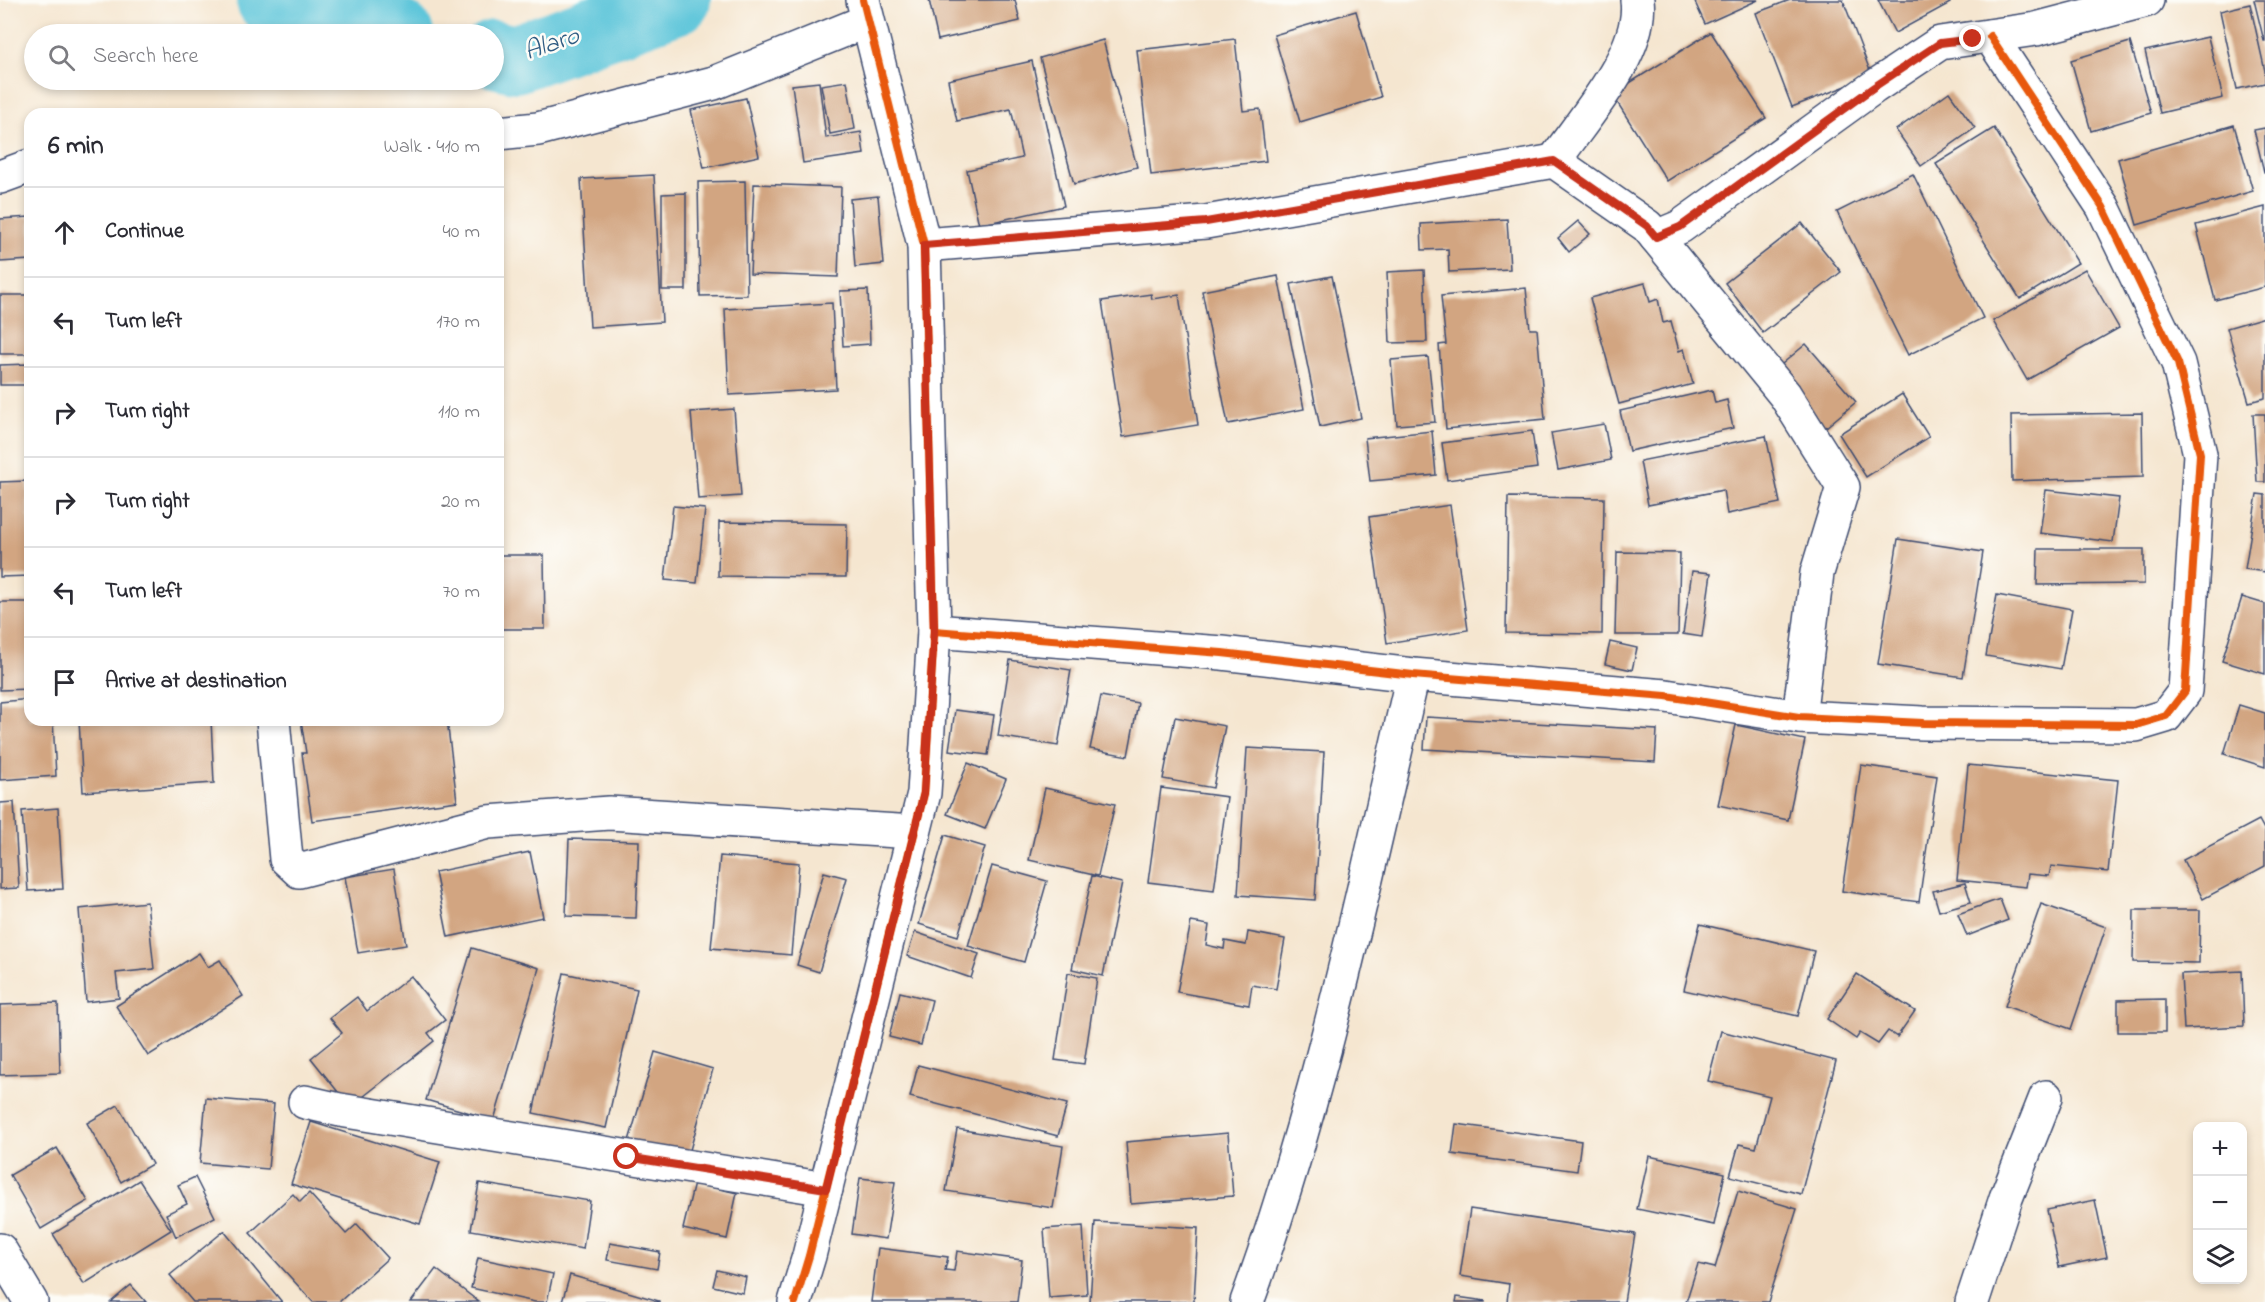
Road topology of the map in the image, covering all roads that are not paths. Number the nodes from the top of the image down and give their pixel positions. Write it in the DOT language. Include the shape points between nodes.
graph roads {
  1 [pos="1637,0"];
  2 [pos="2147,0"];
  3 [pos="865,11"];
  4 [pos="1990,36"];
  5 [pos="504,132"];
  6 [pos="1554,161"];
  7 [pos="24,168"];
  8 [pos="0,177"];
  9 [pos="1656,237"];
  10 [pos="924,245"];
  11 [pos="934,631"];
  12 [pos="1413,675"];
  13 [pos="1799,717"];
  14 [pos="274,726"];
  15 [pos="914,832"];
  16 [pos="2046,1097"];
  17 [pos="305,1102"];
  18 [pos="826,1189"];
  19 [pos="0,1250"];
  20 [pos="31,1302"];
  21 [pos="795,1302"];
  22 [pos="1247,1302"];
  23 [pos="1972,1302"];
  1 -- 6 [label="street" via="1633,38 1618,68"];
  2 -- 4 [label="street" via="2036,29"];
  3 -- 5 [label="street" via="714,82 538,129"];
  3 -- 10 [label="street"];
  4 -- 9 [label="street" via="1940,43 1680,227"];
  4 -- 13 [label="street" via="2103,207 2178,363 2200,454 2185,691 2166,716 2136,725 1923,723"];
  6 -- 9 [label="street" via="1647,226"];
  6 -- 10 [label="street" via="1206,222"];
  7 -- 8 [label="street"];
  9 -- 13 [label="street" via="1785,395 1843,488 1816,573"];
  10 -- 11 [label="street"];
  11 -- 12 [label="street" via="1222,653"];
  11 -- 15 [label="street" via="924,793"];
  12 -- 13 [label="street" via="1666,696"];
  12 -- 22 [label="street" via="1328,1040"];
  14 -- 15 [label="street" via="286,860 298,872 488,822 609,813"];
  15 -- 18 [label="street"];
  16 -- 23 [label="street" via="2006,1198"];
  17 -- 18 [label="street"];
  18 -- 21 [label="street"];
  19 -- 20 [label="street"];
}
